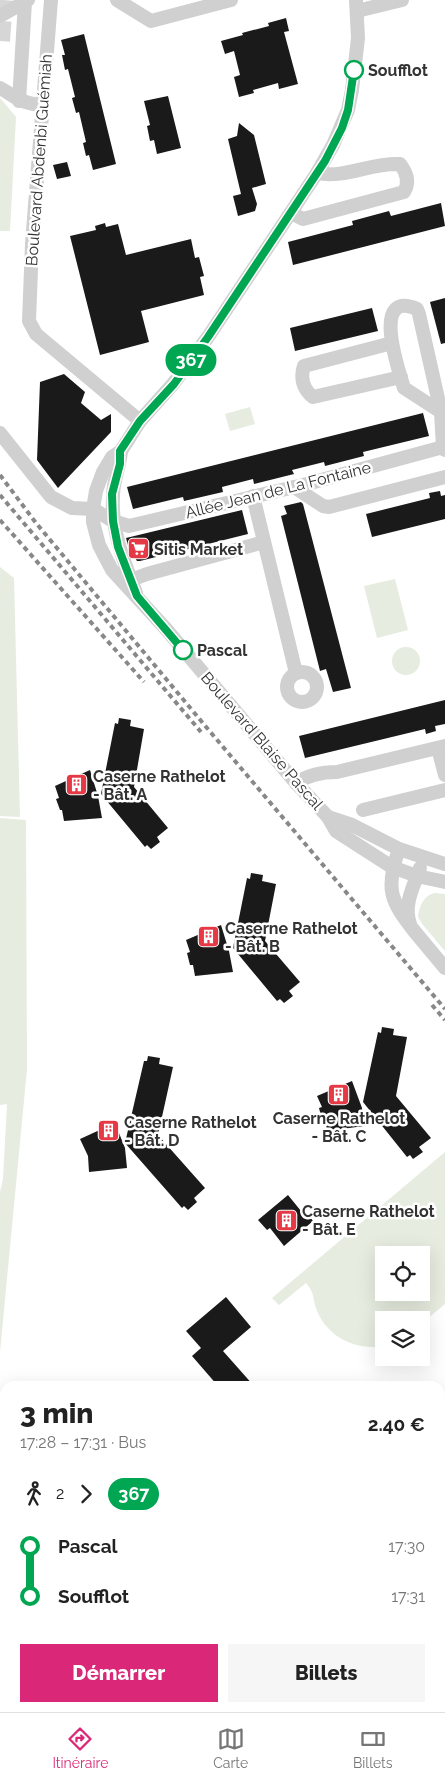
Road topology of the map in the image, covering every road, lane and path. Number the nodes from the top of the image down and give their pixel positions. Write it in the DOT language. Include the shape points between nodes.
graph roads {
  1 [pos="51,0"];
  2 [pos="117,0"];
  3 [pos="231,0"];
  4 [pos="402,0"];
  5 [pos="26,1"];
  6 [pos="356,6"];
  7 [pos="0,16"];
  8 [pos="0,88"];
  9 [pos="19,101"];
  10 [pos="42,105"];
  11 [pos="317,173"];
  12 [pos="291,213"];
  13 [pos="392,343"];
  14 [pos="401,377"];
  15 [pos="441,412"];
  16 [pos="140,421"];
  17 [pos="0,433"];
  18 [pos="444,449"];
  19 [pos="120,451"];
  20 [pos="445,477"];
  21 [pos="294,487"];
  22 [pos="253,496"];
  23 [pos="93,509"];
  24 [pos="113,521"];
  25 [pos="264,542"];
  26 [pos="132,588"];
  27 [pos="296,673"];
  28 [pos="441,747"];
  29 [pos="445,775"];
  30 [pos="296,783"];
  31 [pos="445,790"];
  32 [pos="364,810"];
  33 [pos="328,817"];
  34 [pos="399,849"];
  35 [pos="424,858"];
  36 [pos="445,864"];
  37 [pos="392,867"];
  38 [pos="417,876"];
  39 [pos="445,882"];
  40 [pos="411,927"];
  41 [pos="445,968"];
  1 -- 10 [label="street, Boulevard Abdenbi Guémiah"];
  2 -- 3 [label="street" via="151,21"];
  4 -- 6 [label="street"];
  5 -- 7 [label="street"];
  5 -- 9 [label="street"];
  6 -- 11 [label="street, Boulevard Blaise Pascal" via="358,38 348,110 334,145"];
  8 -- 9 [label="street"];
  9 -- 10 [label="street"];
  10 -- 16 [label="street, Boulevard Abdenbi Guémiah" via="29,321 36,334"];
  11 -- 12 [label="street, Boulevard Blaise Pascal"];
  11 -- 12 [label="street" via="345,173 389,163 400,164 406,171 408,185 404,192 303,219"];
  12 -- 16 [label="street, Boulevard Blaise Pascal" via="174,384"];
  13 -- 14 [label="street"];
  13 -- 14 [label="street" via="304,366 303,382 306,392 313,397"];
  13 -- 15 [label="street" via="389,325 392,314 401,307 417,309"];
  14 -- 15 [label="street" via="408,392"];
  15 -- 18 [label="street"];
  16 -- 19 [label="street, Boulevard Blaise Pascal"];
  17 -- 23 [label="street" via="51,496 72,508"];
  18 -- 21 [label="street, Allée Jean de La Fontaine"];
  19 -- 23 [label="street, Boulevard Blaise Pascal" via="103,472"];
  19 -- 24 [label="street, Boulevard Blaise Pascal" via="112,494"];
  20 -- 21 [label="street" via="329,507"];
  21 -- 22 [label="street, Allée Jean de La Fontaine"];
  22 -- 24 [label="street, Allée Jean de La Fontaine" via="129,526"];
  22 -- 25 [label="street"];
  23 -- 24 [label="street"];
  23 -- 26 [label="street, Boulevard Blaise Pascal" via="99,545 112,570"];
  24 -- 26 [label="street, Boulevard Blaise Pascal"];
  25 -- 26 [label="street" via="147,574"];
  25 -- 27 [label="street"];
  26 -- 30 [label="street, Boulevard Blaise Pascal"];
  28 -- 29 [label="street"];
  28 -- 30 [label="street" via="320,774"];
  30 -- 33 [label="street, Boulevard Blaise Pascal"];
  31 -- 32 [label="street"];
  33 -- 34 [label="street, Boulevard Blaise Pascal" via="352,825"];
  33 -- 37 [label="street, Boulevard Blaise Pascal" via="336,831"];
  34 -- 35 [label="street, Boulevard Blaise Pascal"];
  34 -- 37 [label="street"];
  35 -- 36 [label="street, Boulevard Blaise Pascal"];
  35 -- 38 [label="street"];
  37 -- 38 [label="street, Boulevard Blaise Pascal"];
  37 -- 40 [label="street" via="393,897 397,909"];
  38 -- 39 [label="street, Boulevard Blaise Pascal"];
  38 -- 40 [label="street" via="408,898 407,916"];
  40 -- 41 [label="street"];
}
